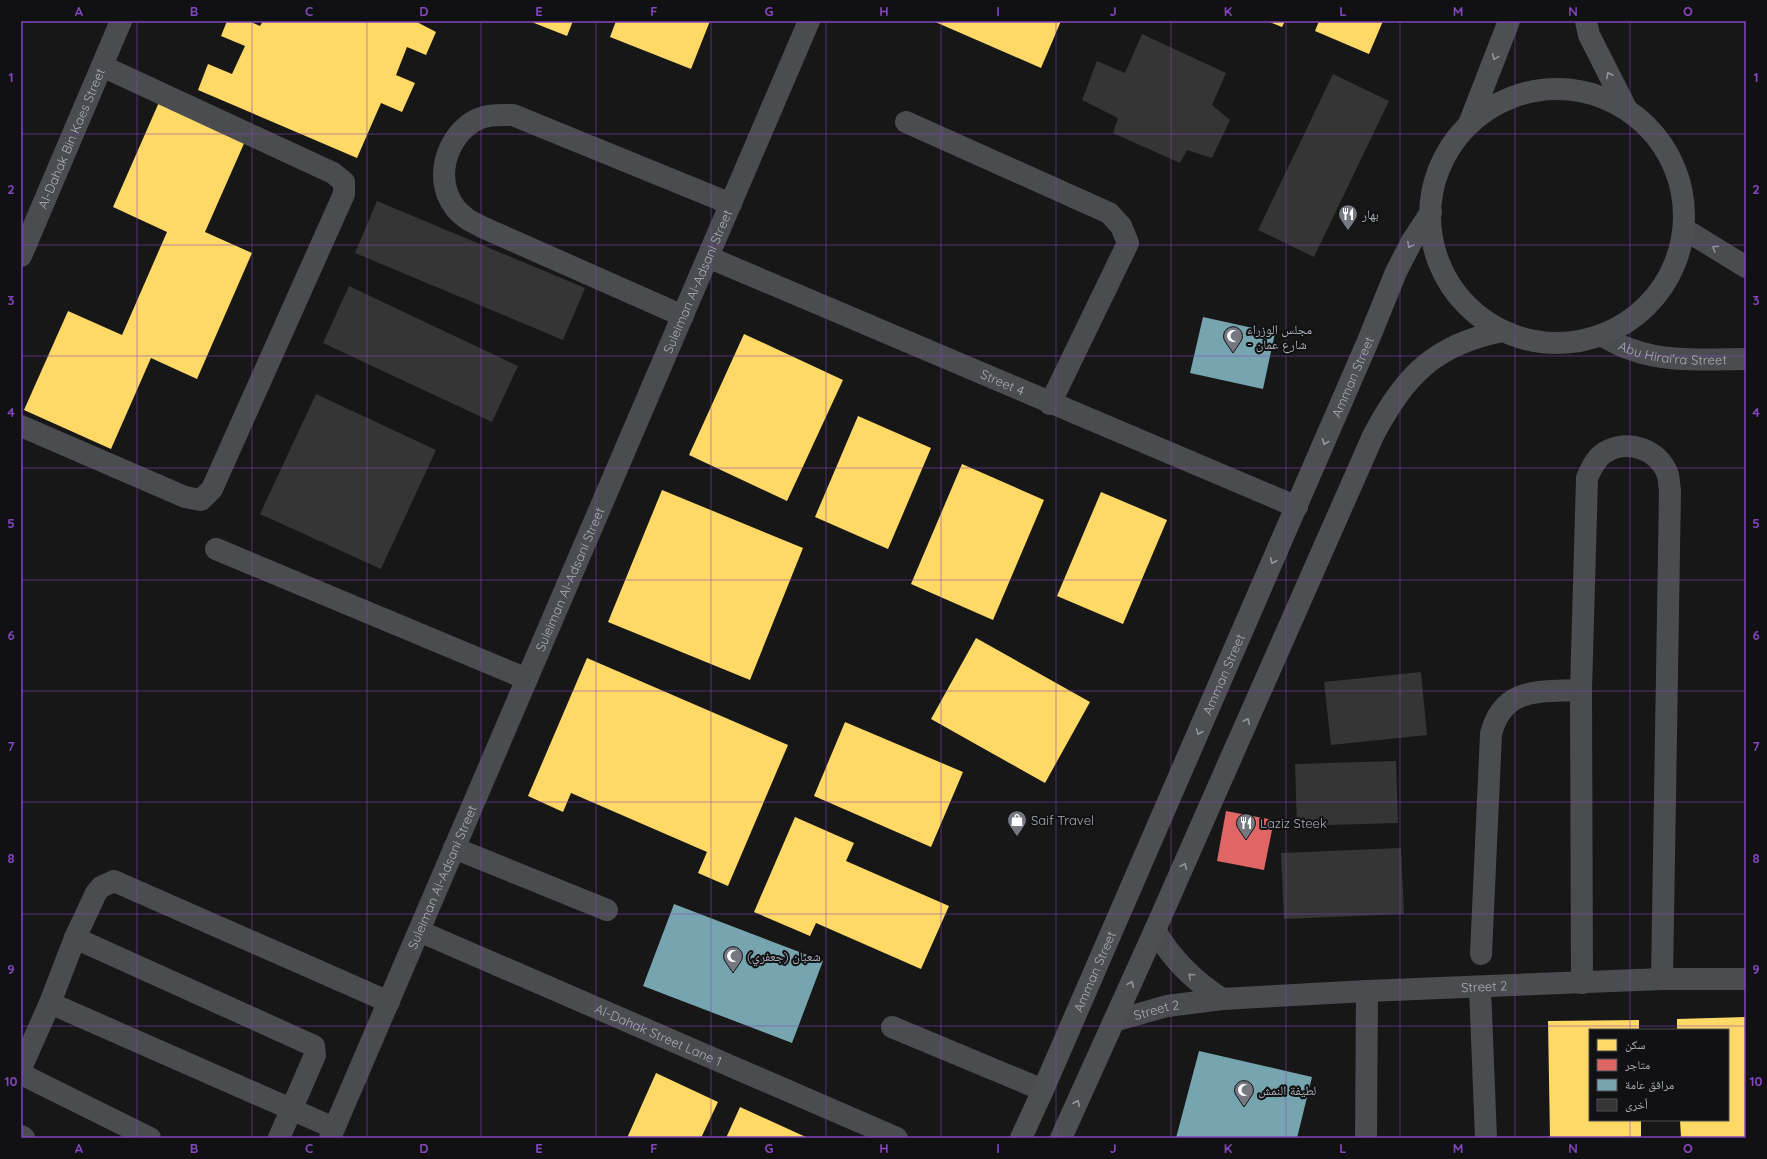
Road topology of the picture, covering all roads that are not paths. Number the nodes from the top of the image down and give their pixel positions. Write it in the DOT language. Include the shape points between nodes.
graph roads {
  1 [pos="121,21"];
  2 [pos="809,21"];
  3 [pos="1509,21"];
  4 [pos="1586,21"];
  5 [pos="102,66"];
  6 [pos="1627,110"];
  7 [pos="906,122"];
  8 [pos="1469,124"];
  9 [pos="731,204"];
  10 [pos="1430,212"];
  11 [pos="1684,229"];
  12 [pos="21,256"];
  13 [pos="708,257"];
  14 [pos="1746,268"];
  15 [pos="683,316"];
  16 [pos="1503,331"];
  17 [pos="1602,336"];
  18 [pos="1746,359"];
  19 [pos="1050,404"];
  20 [pos="21,426"];
  21 [pos="1297,507"];
  22 [pos="216,549"];
  23 [pos="527,679"];
  24 [pos="1581,690"];
  25 [pos="454,848"];
  26 [pos="606,910"];
  27 [pos="1155,930"];
  28 [pos="419,931"];
  29 [pos="74,938"];
  30 [pos="1481,954"];
  31 [pos="1662,979"];
  32 [pos="1746,979"];
  33 [pos="1582,983"];
  34 [pos="1480,988"];
  35 [pos="1367,991"];
  36 [pos="1222,999"];
  37 [pos="388,1002"];
  38 [pos="50,1003"];
  39 [pos="1114,1021"];
  40 [pos="892,1027"];
  41 [pos="21,1068"];
  42 [pos="21,1074"];
  43 [pos="1043,1090"];
  44 [pos="292,1109"];
  45 [pos="332,1133"];
  46 [pos="21,1136"];
  47 [pos="24,1138"];
  48 [pos="150,1138"];
  49 [pos="280,1138"];
  50 [pos="897,1138"];
  51 [pos="1021,1138"];
  52 [pos="1060,1138"];
  53 [pos="1366,1138"];
  54 [pos="1486,1138"];
  1 -- 5 [label="street, Al-Dahak Bin Kaes Street"];
  2 -- 9 [label="street, Suleiman Al-Adsani Street"];
  3 -- 8 [label="main road, one-way"];
  6 -- 4 [label="main road, one-way" via="1589,35"];
  5 -- 12 [label="street, Al-Dahak Bin Kaes Street"];
  5 -- 20 [label="street" via="333,173 344,182 344,194 212,489 201,500 185,497"];
  6 -- 8 [label="main road" via="1601,97 1574,90 1545,89 1518,95 1492,107"];
  6 -- 11 [label="main road" via="1648,128 1665,149 1677,174 1684,201"];
  7 -- 19 [label="street" via="1109,212 1121,226 1128,243"];
  8 -- 10 [label="main road" via="1449,150 1435,180"];
  9 -- 13 [label="street, Suleiman Al-Adsani Street"];
  9 -- 15 [label="street" via="513,115 494,114 476,120 460,131 449,147 443,166 445,185 452,203 465,218"];
  10 -- 16 [label="main road" via="1433,242 1442,270 1458,294 1479,316"];
  10 -- 21 [label="main road, Amman Street, one-way" via="1396,272"];
  14 -- 11 [label="street, one-way"];
  11 -- 17 [label="main road" via="1678,257 1658,293 1627,322"];
  13 -- 15 [label="street, Suleiman Al-Adsani Street"];
  13 -- 19 [label="street, Street 4"];
  15 -- 23 [label="street, Suleiman Al-Adsani Street"];
  16 -- 17 [label="main road" via="1527,340 1552,343 1578,342"];
  27 -- 16 [label="main road, one-way" via="1386,410 1399,390 1435,356 1457,344"];
  17 -- 18 [label="street, Abu Hirai'ra Street" via="1651,355 1681,359"];
  19 -- 21 [label="street, Street 4"];
  21 -- 43 [label="main road, Amman Street, one-way"];
  22 -- 23 [label="street"];
  23 -- 25 [label="street, Suleiman Al-Adsani Street"];
  24 -- 30 [label="street" via="1528,692 1507,703 1494,723 1491,734"];
  24 -- 31 [label="street" via="1587,478 1593,464 1604,453 1618,447 1634,446 1648,451 1660,461 1668,475 1670,490"];
  24 -- 33 [label="street"];
  25 -- 26 [label="street"];
  25 -- 28 [label="street, Suleiman Al-Adsani Street"];
  36 -- 27 [label="street, one-way" via="1177,962"];
  39 -- 27 [label="main road, one-way"];
  28 -- 37 [label="street, Suleiman Al-Adsani Street"];
  28 -- 50 [label="street, Al-Dahak Street Lane 1"];
  29 -- 37 [label="street" via="96,893 101,887 114,881"];
  29 -- 38 [label="street"];
  29 -- 44 [label="street" via="314,1046 315,1055"];
  31 -- 32 [label="street, Street 2"];
  31 -- 33 [label="street, Street 2"];
  33 -- 34 [label="street, Street 2"];
  34 -- 35 [label="street, Street 2"];
  34 -- 54 [label="street"];
  35 -- 36 [label="street, Street 2"];
  35 -- 53 [label="street"];
  36 -- 39 [label="street, Street 2" via="1168,1006"];
  37 -- 45 [label="street, Suleiman Al-Adsani Street"];
  38 -- 41 [label="street"];
  38 -- 44 [label="street"];
  52 -- 39 [label="main road, one-way"];
  40 -- 43 [label="street"];
  42 -- 48 [label="street"];
  43 -- 51 [label="main road, Amman Street"];
  44 -- 45 [label="street"];
  44 -- 49 [label="street"];
  46 -- 47 [label="street"];
}
